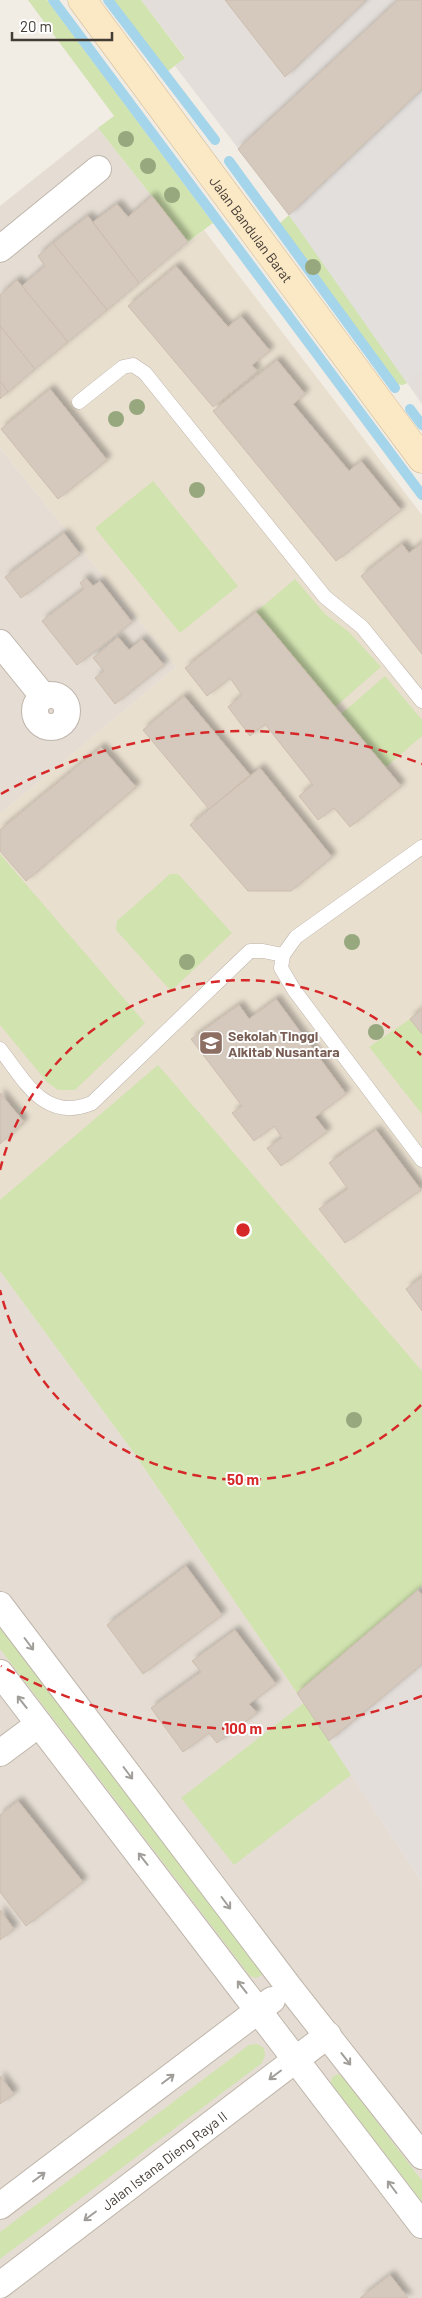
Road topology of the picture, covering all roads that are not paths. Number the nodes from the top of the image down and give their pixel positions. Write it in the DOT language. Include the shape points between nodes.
graph roads {
  1 [pos="82,0"];
  2 [pos="98,169"];
  3 [pos="0,249"];
  4 [pos="79,402"];
  5 [pos="422,459"];
  6 [pos="0,644"];
  7 [pos="43,696"];
  8 [pos="422,700"];
  9 [pos="422,847"];
  10 [pos="283,954"];
  11 [pos="0,1049"];
  12 [pos="422,1160"];
  13 [pos="0,1605"];
  14 [pos="0,1673"];
  15 [pos="39,1724"];
  16 [pos="0,1753"];
  17 [pos="290,1987"];
  18 [pos="259,2010"];
  19 [pos="328,2035"];
  20 [pos="296,2060"];
  21 [pos="422,2156"];
  22 [pos="0,2206"];
  23 [pos="422,2226"];
  24 [pos="0,2285"];
  1 -- 5 [label="street, Jalan Bandulan Barat"];
  2 -- 3 [label="street"];
  4 -- 8 [label="lane" via="123,367 133,365 145,373 325,597 362,627"];
  6 -- 7 [label="street"];
  9 -- 10 [label="lane" via="296,937"];
  10 -- 11 [label="lane" via="250,951 92,1102 80,1108 56,1107 42,1098"];
  10 -- 12 [label="lane" via="281,968 294,990"];
  13 -- 17 [label="street, one-way"];
  15 -- 14 [label="street, one-way"];
  15 -- 16 [label="street"];
  18 -- 15 [label="street, one-way"];
  17 -- 18 [label="street"];
  17 -- 19 [label="street"];
  18 -- 20 [label="street"];
  22 -- 18 [label="street, one-way"];
  19 -- 20 [label="street, Jalan Istana Dieng Raya II"];
  19 -- 21 [label="street, one-way"];
  23 -- 20 [label="street, one-way"];
  20 -- 24 [label="street, Jalan Istana Dieng Raya II, one-way"];
}
